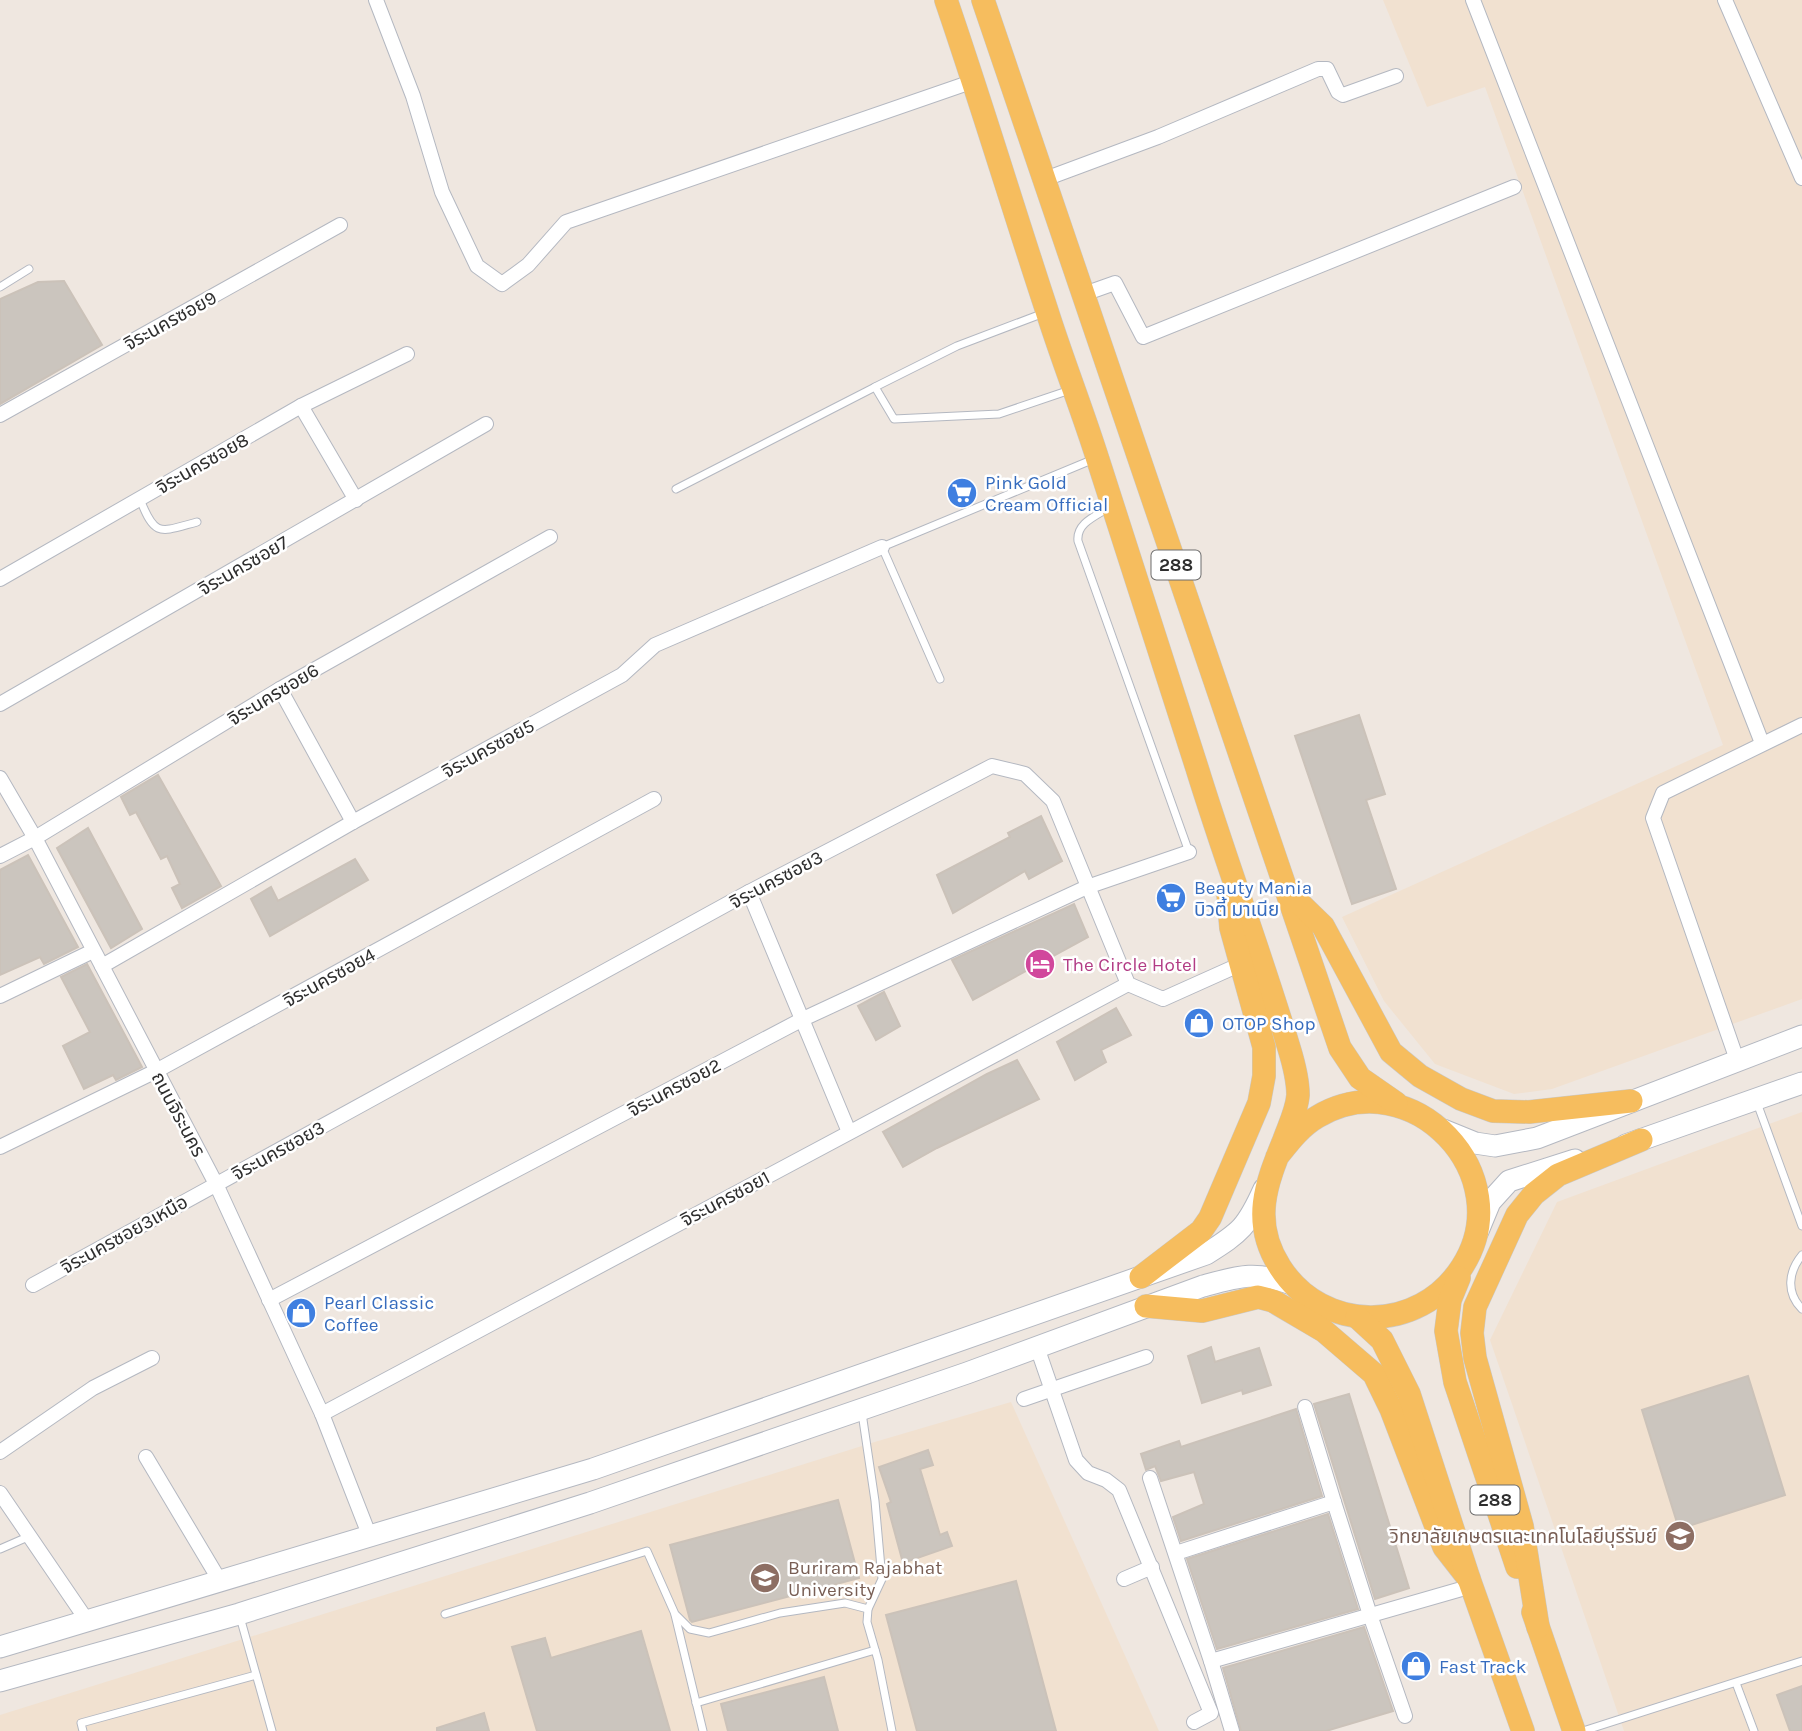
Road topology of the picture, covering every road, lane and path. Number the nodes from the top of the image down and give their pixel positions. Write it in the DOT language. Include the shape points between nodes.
graph roads {
  1 [pos="376,0"];
  2 [pos="946,0"];
  3 [pos="983,0"];
  4 [pos="1474,0"];
  5 [pos="1725,0"];
  6 [pos="1396,76"];
  7 [pos="974,81"];
  8 [pos="1802,178"];
  9 [pos="1045,179"];
  10 [pos="1514,187"];
  11 [pos="340,225"];
  12 [pos="29,269"];
  13 [pos="0,287"];
  14 [pos="1084,294"];
  15 [pos="1047,312"];
  16 [pos="407,354"];
  17 [pos="875,387"];
  18 [pos="1074,389"];
  19 [pos="301,406"];
  20 [pos="0,415"];
  21 [pos="486,424"];
  22 [pos="1097,458"];
  23 [pos="676,489"];
  24 [pos="139,498"];
  25 [pos="356,500"];
  26 [pos="1112,505"];
  27 [pos="197,522"];
  28 [pos="550,537"];
  29 [pos="882,547"];
  30 [pos="0,579"];
  31 [pos="940,679"];
  32 [pos="280,689"];
  33 [pos="0,704"];
  34 [pos="1802,725"];
  35 [pos="1762,743"];
  36 [pos="0,778"];
  37 [pos="654,799"];
  38 [pos="353,822"];
  39 [pos="35,838"];
  40 [pos="1189,852"];
  41 [pos="0,856"];
  42 [pos="1226,862"];
  43 [pos="1087,887"];
  44 [pos="1286,891"];
  45 [pos="749,892"];
  46 [pos="93,951"];
  47 [pos="1241,964"];
  48 [pos="102,966"];
  49 [pos="1128,984"];
  50 [pos="0,996"];
  51 [pos="803,1019"];
  52 [pos="1802,1036"];
  53 [pos="1737,1060"];
  54 [pos="156,1071"];
  55 [pos="1802,1083"];
  56 [pos="1756,1100"];
  57 [pos="1631,1101"];
  58 [pos="1402,1106"];
  59 [pos="1443,1130"];
  60 [pos="849,1132"];
  61 [pos="1641,1140"];
  62 [pos="0,1147"];
  63 [pos="1277,1157"];
  64 [pos="216,1184"];
  65 [pos="1266,1184"];
  66 [pos="1802,1227"];
  67 [pos="1473,1244"];
  68 [pos="1802,1255"];
  69 [pos="1464,1265"];
  70 [pos="1141,1277"];
  71 [pos="33,1284"];
  72 [pos="1292,1284"];
  73 [pos="269,1300"];
  74 [pos="1146,1306"];
  75 [pos="1802,1308"];
  76 [pos="1357,1317"];
  77 [pos="1037,1347"];
  78 [pos="152,1357"];
  79 [pos="1146,1357"];
  80 [pos="1051,1389"];
  81 [pos="1024,1399"];
  82 [pos="1305,1407"];
  83 [pos="862,1409"];
  84 [pos="322,1414"];
  85 [pos="0,1452"];
  86 [pos="146,1457"];
  87 [pos="1150,1478"];
  88 [pos="0,1493"];
  89 [pos="1334,1502"];
  90 [pos="30,1536"];
  91 [pos="370,1537"];
  92 [pos="0,1549"];
  93 [pos="1176,1553"];
  94 [pos="1152,1567"];
  95 [pos="1124,1579"];
  96 [pos="220,1581"];
  97 [pos="1470,1583"];
  98 [pos="868,1609"];
  99 [pos="239,1614"];
  100 [pos="445,1614"];
  101 [pos="675,1614"];
  102 [pos="1370,1615"];
  103 [pos="88,1622"];
  104 [pos="1538,1627"];
  105 [pos="0,1647"];
  106 [pos="875,1650"];
  107 [pos="1211,1661"];
  108 [pos="1802,1661"];
  109 [pos="256,1675"];
  110 [pos="0,1681"];
  111 [pos="1736,1683"];
  112 [pos="696,1703"];
  113 [pos="1405,1716"];
  114 [pos="1194,1722"];
  115 [pos="83,1731"];
  116 [pos="272,1731"];
  117 [pos="703,1731"];
  118 [pos="892,1731"];
  119 [pos="1231,1731"];
  120 [pos="1523,1731"];
  121 [pos="1574,1731"];
  122 [pos="1583,1731"];
  123 [pos="1754,1731"];
  1 -- 7 [label="street" via="413,96 442,192 477,266 502,284 528,265 566,222"];
  2 -- 7 [label="main road, 288"];
  3 -- 9 [label="main road, 288"];
  4 -- 35 [label="street"];
  5 -- 8 [label="street"];
  6 -- 9 [label="street" via="1343,95 1327,69 1318,69"];
  7 -- 15 [label="main road, 288"];
  9 -- 14 [label="main road, 288"];
  10 -- 14 [label="street" via="1143,337 1115,283"];
  11 -- 20 [label="street, จิระนครซอย9"];
  12 -- 13 [label="lane"];
  14 -- 44 [label="main road, 288"];
  15 -- 17 [label="lane" via="957,346"];
  15 -- 18 [label="main road, 288"];
  16 -- 19 [label="street, จิระนครซอย8"];
  17 -- 18 [label="lane" via="894,418 999,414"];
  17 -- 23 [label="lane"];
  18 -- 22 [label="main road, 288"];
  19 -- 24 [label="street, จิระนครซอย8"];
  19 -- 25 [label="street"];
  21 -- 25 [label="street, จิระนครซอย7"];
  22 -- 26 [label="main road, 288"];
  22 -- 29 [label="lane"];
  24 -- 27 [label="lane" via="154,528 167,530"];
  24 -- 30 [label="street, จิระนครซอย8"];
  25 -- 33 [label="street, จิระนครซอย7"];
  26 -- 40 [label="lane" via="1082,526 1078,541"];
  26 -- 42 [label="main road, 288"];
  28 -- 32 [label="street, จิระนครซอย6"];
  29 -- 31 [label="lane"];
  29 -- 38 [label="street, จิระนครซอย5" via="655,645 622,675"];
  32 -- 38 [label="street"];
  32 -- 39 [label="street, จิระนครซอย6"];
  34 -- 35 [label="street"];
  35 -- 53 [label="street" via="1663,793 1653,818"];
  36 -- 39 [label="street, ถนนจิระนคร"];
  37 -- 54 [label="street, จิระนครซอย4"];
  38 -- 48 [label="street, จิระนครซอย5"];
  39 -- 41 [label="street, จิระนครซอย6"];
  39 -- 46 [label="street, ถนนจิระนคร"];
  40 -- 43 [label="street, จิระนครซอย2"];
  42 -- 47 [label="main road" via="1231,929"];
  42 -- 63 [label="main road, 288" via="1291,1053 1298,1095"];
  43 -- 45 [label="street, จิระนครซอย3" via="1053,801 1025,774 992,766"];
  43 -- 49 [label="street, จิระนครซอย3"];
  43 -- 51 [label="street, จิระนครซอย2"];
  44 -- 57 [label="main road" via="1323,926 1391,1052 1420,1076 1493,1111 1530,1112"];
  44 -- 58 [label="main road, 288" via="1340,1048 1360,1078"];
  45 -- 51 [label="street"];
  45 -- 64 [label="street, จิระนครซอย3"];
  46 -- 48 [label="street, ถนนจิระนคร"];
  46 -- 50 [label="street"];
  47 -- 49 [label="street" via="1163,999"];
  47 -- 70 [label="main road" via="1264,1047 1259,1103 1210,1218 1201,1231"];
  48 -- 54 [label="street, ถนนจิระนคร"];
  49 -- 60 [label="street, จิระนครซอย1"];
  51 -- 60 [label="street"];
  51 -- 73 [label="street, จิระนครซอย2"];
  52 -- 53 [label="main road"];
  53 -- 57 [label="main road"];
  54 -- 62 [label="street, จิระนครซอย4"];
  54 -- 64 [label="street, ถนนจิระนคร"];
  55 -- 56 [label="main road"];
  56 -- 61 [label="main road"];
  56 -- 66 [label="lane"];
  57 -- 59 [label="main road" via="1537,1138 1495,1146"];
  58 -- 59 [label="main road"];
  58 -- 63 [label="main road" via="1373,1102 1326,1112 1295,1134"];
  59 -- 67 [label="main road" via="1463,1154 1475,1183 1478,1213"];
  60 -- 84 [label="street, จิระนครซอย1"];
  61 -- 67 [label="main road" via="1509,1181 1490,1202"];
  61 -- 104 [label="main road" via="1558,1175 1534,1194 1517,1215 1475,1307 1475,1358 1522,1525"];
  63 -- 65 [label="main road"];
  64 -- 71 [label="street, จิระนครซอย3เหนือ"];
  64 -- 73 [label="street, ถนนจิระนคร"];
  65 -- 70 [label="main road" via="1251,1218 1235,1236 1206,1254"];
  65 -- 72 [label="main road" via="1263,1211 1267,1237 1276,1262"];
  67 -- 69 [label="main road"];
  68 -- 75 [label="lane" via="1790,1277 1791,1292"];
  69 -- 76 [label="main road" via="1444,1290 1418,1307 1388,1317"];
  69 -- 104 [label="main road, 288" via="1450,1300 1446,1331 1455,1382"];
  70 -- 91 [label="main road" via="593,1469"];
  72 -- 74 [label="main road" via="1269,1276 1243,1275"];
  72 -- 76 [label="main road" via="1321,1306"];
  73 -- 84 [label="street, ถนนจิระนคร"];
  74 -- 77 [label="main road"];
  74 -- 97 [label="main road" via="1202,1311 1258,1297 1324,1331 1374,1374 1444,1547"];
  76 -- 97 [label="main road, 288" via="1382,1340 1409,1394"];
  77 -- 80 [label="street"];
  77 -- 83 [label="main road"];
  78 -- 85 [label="street" via="93,1388"];
  79 -- 80 [label="street"];
  80 -- 81 [label="street"];
  80 -- 94 [label="street" via="1076,1460 1088,1473 1119,1490"];
  82 -- 89 [label="street"];
  83 -- 98 [label="lane" via="882,1579"];
  83 -- 99 [label="main road" via="590,1503"];
  84 -- 91 [label="street, ถนนจิระนคร"];
  86 -- 96 [label="street"];
  87 -- 93 [label="street"];
  88 -- 90 [label="street"];
  89 -- 93 [label="street"];
  89 -- 102 [label="street"];
  90 -- 92 [label="lane"];
  90 -- 103 [label="street"];
  91 -- 96 [label="main road"];
  93 -- 107 [label="street"];
  94 -- 95 [label="street"];
  94 -- 114 [label="street" via="1211,1713"];
  96 -- 103 [label="main road"];
  97 -- 102 [label="street"];
  97 -- 120 [label="main road, 288"];
  98 -- 101 [label="lane" via="845,1603 829,1605 709,1633 690,1629"];
  98 -- 106 [label="lane"];
  99 -- 109 [label="lane"];
  99 -- 110 [label="main road"];
  100 -- 101 [label="lane" via="647,1552"];
  101 -- 112 [label="lane"];
  102 -- 107 [label="street"];
  102 -- 113 [label="street"];
  103 -- 105 [label="main road"];
  104 -- 121 [label="main road, 288"];
  106 -- 112 [label="lane"];
  106 -- 118 [label="lane"];
  107 -- 119 [label="street"];
  108 -- 111 [label="lane"];
  109 -- 115 [label="lane" via="81,1723"];
  109 -- 116 [label="lane"];
  111 -- 122 [label="lane"];
  111 -- 123 [label="lane"];
  112 -- 117 [label="lane"];
}
